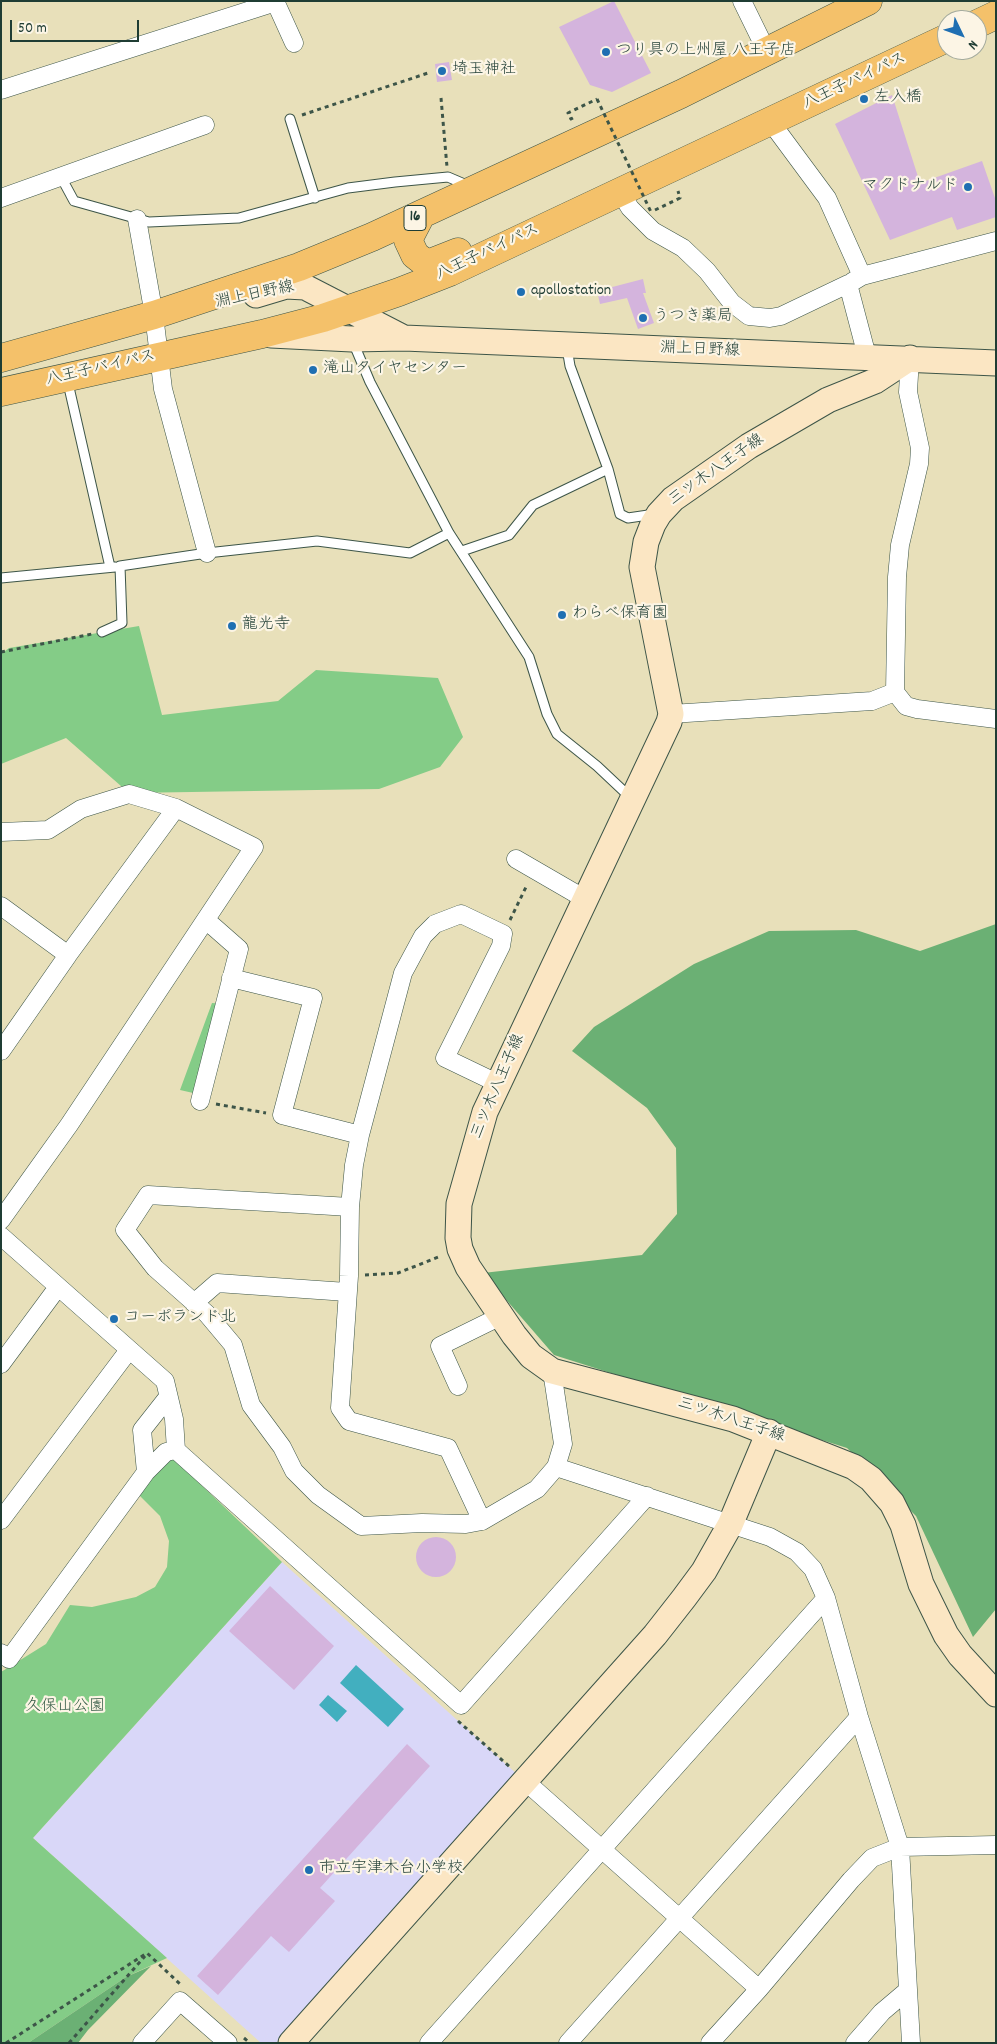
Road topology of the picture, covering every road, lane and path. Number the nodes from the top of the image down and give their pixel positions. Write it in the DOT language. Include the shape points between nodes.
graph roads {
  1 [pos="742,1"];
  2 [pos="868,1"];
  3 [pos="275,2"];
  4 [pos="294,43"];
  5 [pos="937,43"];
  6 [pos="766,50"];
  7 [pos="431,72"];
  8 [pos="1,90"];
  9 [pos="442,98"];
  10 [pos="580,116"];
  11 [pos="290,119"];
  12 [pos="770,122"];
  13 [pos="205,125"];
  14 [pos="60,177"];
  15 [pos="448,177"];
  16 [pos="678,191"];
  17 [pos="620,192"];
  18 [pos="471,193"];
  19 [pos="1,198"];
  20 [pos="315,198"];
  21 [pos="421,215"];
  22 [pos="137,218"];
  23 [pos="562,219"];
  24 [pos="996,241"];
  25 [pos="855,280"];
  26 [pos="399,292"];
  27 [pos="348,309"];
  28 [pos="154,315"];
  29 [pos="262,334"];
  30 [pos="404,338"];
  31 [pos="352,339"];
  32 [pos="566,345"];
  33 [pos="158,356"];
  34 [pos="867,356"];
  35 [pos="1,358"];
  36 [pos="910,358"];
  37 [pos="996,363"];
  38 [pos="124,364"];
  39 [pos="68,383"];
  40 [pos="1,392"];
  41 [pos="1,405"];
  42 [pos="608,469"];
  43 [pos="659,514"];
  44 [pos="449,533"];
  45 [pos="462,551"];
  46 [pos="207,553"];
  47 [pos="120,566"];
  48 [pos="110,567"];
  49 [pos="1,578"];
  50 [pos="102,632"];
  51 [pos="1,652"];
  52 [pos="895,692"];
  53 [pos="670,714"];
  54 [pos="996,719"];
  55 [pos="632,798"];
  56 [pos="176,808"];
  57 [pos="1,832"];
  58 [pos="516,860"];
  59 [pos="534,870"];
  60 [pos="585,899"];
  61 [pos="1,906"];
  62 [pos="206,920"];
  63 [pos="503,934"];
  64 [pos="68,955"];
  65 [pos="231,978"];
  66 [pos="4,1041"];
  67 [pos="497,1083"];
  68 [pos="200,1101"];
  69 [pos="282,1116"];
  70 [pos="360,1135"];
  71 [pos="350,1207"];
  72 [pos="1,1220"];
  73 [pos="1,1236"];
  74 [pos="460,1249"];
  75 [pos="348,1284"];
  76 [pos="58,1287"];
  77 [pos="194,1303"];
  78 [pos="502,1316"];
  79 [pos="129,1350"];
  80 [pos="1,1364"];
  81 [pos="552,1371"];
  82 [pos="458,1386"];
  83 [pos="168,1397"];
  84 [pos="769,1432"];
  85 [pos="176,1450"];
  86 [pos="556,1467"];
  87 [pos="146,1472"];
  88 [pos="647,1496"];
  89 [pos="1,1520"];
  90 [pos="482,1521"];
  91 [pos="730,1525"];
  92 [pos="826,1598"];
  93 [pos="1,1653"];
  94 [pos="996,1694"];
  95 [pos="859,1717"];
  96 [pos="525,1780"];
  97 [pos="996,1845"];
  98 [pos="900,1847"];
  99 [pos="601,1849"];
  100 [pos="679,1918"];
  101 [pos="147,1953"];
  102 [pos="182,1985"];
  103 [pos="759,1989"];
  104 [pos="908,1990"];
  105 [pos="6,2043"];
  106 [pos="69,2043"];
  107 [pos="142,2043"];
  108 [pos="228,2043"];
  109 [pos="291,2043"];
  110 [pos="429,2043"];
  111 [pos="568,2043"];
  112 [pos="710,2043"];
  113 [pos="855,2043"];
  114 [pos="910,2043"];
  1 -- 6 [label="street"];
  2 -- 6 [label="highway, 16"];
  3 -- 4 [label="street"];
  3 -- 8 [label="street"];
  5 -- 12 [label="highway, 八王子バイパス"];
  6 -- 18 [label="highway, 16" via="681,94"];
  7 -- 11 [label="path"];
  9 -- 15 [label="path"];
  10 -- 16 [label="path, bridge" via="572,119 568,113 597,100 651,212 680,198"];
  11 -- 20 [label="lane"];
  12 -- 17 [label="highway, 八王子バイパス"];
  12 -- 25 [label="street" via="827,198"];
  13 -- 14 [label="street"];
  14 -- 19 [label="street"];
  14 -- 22 [label="lane" via="74,201"];
  15 -- 18 [label="lane" via="462,183"];
  15 -- 20 [label="lane" via="348,188"];
  17 -- 23 [label="highway, 八王子バイパス"];
  17 -- 25 [label="street" via="630,208 653,230 683,248 707,271 732,303 749,316 781,316"];
  18 -- 21 [label="highway, 16"];
  20 -- 22 [label="lane" via="239,218 149,222"];
  21 -- 23 [label="highway" via="408,240 415,256 430,263 505,231"];
  21 -- 28 [label="highway, 16" via="299,267"];
  22 -- 28 [label="street"];
  23 -- 26 [label="highway, 八王子バイパス" via="450,272"];
  24 -- 25 [label="street"];
  25 -- 34 [label="street"];
  26 -- 27 [label="highway, 八王子バイパス"];
  26 -- 30 [label="main road" via="388,315 395,330"];
  27 -- 28 [label="main road, 淵上日野線" via="312,290 292,285 245,299"];
  27 -- 29 [label="highway, 八王子バイパス"];
  27 -- 30 [label="main road, 淵上日野線"];
  28 -- 33 [label="street"];
  28 -- 35 [label="highway, 16"];
  29 -- 31 [label="main road, 淵上日野線"];
  29 -- 33 [label="highway, 八王子バイパス"];
  30 -- 31 [label="main road, 淵上日野線"];
  30 -- 32 [label="main road, 淵上日野線"];
  31 -- 44 [label="lane" via="370,382"];
  32 -- 34 [label="main road, 淵上日野線"];
  32 -- 42 [label="lane" via="570,366"];
  33 -- 38 [label="highway, 八王子バイパス"];
  33 -- 46 [label="street" via="163,389"];
  34 -- 36 [label="main road, 淵上日野線"];
  36 -- 37 [label="main road, 淵上日野線"];
  36 -- 43 [label="main road, 三ツ木八王子線" via="875,381 828,400 793,419 685,490"];
  36 -- 52 [label="street" via="908,392 920,448 900,545"];
  38 -- 39 [label="main road"];
  38 -- 40 [label="highway, 八王子バイパス"];
  39 -- 41 [label="main road"];
  39 -- 48 [label="lane"];
  42 -- 43 [label="lane" via="623,518"];
  42 -- 45 [label="lane" via="533,505 509,535"];
  43 -- 53 [label="main road, 三ツ木八王子線" via="646,542 642,567"];
  44 -- 45 [label="lane"];
  44 -- 46 [label="lane" via="410,553 317,541"];
  45 -- 55 [label="lane" via="529,657 547,714 557,734"];
  46 -- 47 [label="lane"];
  47 -- 48 [label="lane"];
  47 -- 50 [label="lane" via="122,623"];
  48 -- 49 [label="lane"];
  50 -- 51 [label="path"];
  52 -- 53 [label="street" via="872,702"];
  52 -- 54 [label="street" via="906,706 917,709"];
  53 -- 55 [label="main road, 三ツ木八王子線"];
  55 -- 60 [label="main road, 三ツ木八王子線"];
  56 -- 57 [label="street" via="130,794 81,810 48,830"];
  56 -- 62 [label="street" via="254,847"];
  56 -- 64 [label="street"];
  58 -- 59 [label="street"];
  59 -- 60 [label="street"];
  59 -- 63 [label="path"];
  60 -- 67 [label="main road, 三ツ木八王子線"];
  61 -- 64 [label="street"];
  62 -- 65 [label="street" via="239,949"];
  62 -- 72 [label="street" via="69,1125"];
  63 -- 67 [label="street" via="501,946 445,1058"];
  63 -- 70 [label="street" via="461,914 435,924 424,936 403,973"];
  64 -- 66 [label="street"];
  65 -- 68 [label="street"];
  65 -- 69 [label="street" via="313,998"];
  67 -- 74 [label="main road, 三ツ木八王子線" via="485,1112 459,1204 457,1227"];
  68 -- 69 [label="path"];
  69 -- 70 [label="street"];
  70 -- 71 [label="street"];
  71 -- 75 [label="street"];
  71 -- 77 [label="street" via="148,1195 125,1230 155,1268"];
  73 -- 76 [label="street"];
  74 -- 75 [label="path" via="398,1273"];
  74 -- 78 [label="main road, 三ツ木八王子線" via="468,1267"];
  75 -- 77 [label="street" via="217,1284"];
  75 -- 90 [label="street" via="340,1408 349,1421 448,1448"];
  76 -- 79 [label="street"];
  76 -- 80 [label="street"];
  77 -- 90 [label="street" via="232,1345 250,1405 282,1447 294,1471 318,1495 361,1526"];
  78 -- 81 [label="main road, 三ツ木八王子線" via="531,1356"];
  78 -- 82 [label="street" via="440,1346"];
  79 -- 83 [label="street" via="164,1381"];
  79 -- 89 [label="street"];
  81 -- 84 [label="main road, 三ツ木八王子線" via="687,1405"];
  81 -- 86 [label="street" via="563,1444"];
  83 -- 85 [label="street" via="174,1419"];
  83 -- 87 [label="street" via="142,1430"];
  84 -- 91 [label="main road"];
  84 -- 94 [label="main road, 三ツ木八王子線" via="854,1467 884,1493 903,1525 921,1584 946,1636"];
  85 -- 87 [label="street" via="166,1452"];
  85 -- 88 [label="street" via="461,1705"];
  86 -- 88 [label="street"];
  86 -- 90 [label="street" via="536,1489"];
  87 -- 93 [label="street" via="9,1659"];
  88 -- 91 [label="street"];
  91 -- 92 [label="street" via="770,1537 797,1552 813,1569"];
  91 -- 96 [label="main road" via="704,1571 655,1635"];
  92 -- 95 [label="street"];
  92 -- 99 [label="street"];
  95 -- 98 [label="street"];
  95 -- 100 [label="street"];
  96 -- 99 [label="street"];
  96 -- 109 [label="main road"];
  97 -- 98 [label="street"];
  98 -- 103 [label="street" via="866,1862"];
  98 -- 104 [label="street"];
  99 -- 100 [label="street"];
  99 -- 110 [label="street"];
  100 -- 103 [label="street"];
  100 -- 111 [label="street"];
  101 -- 102 [label="path"];
  101 -- 105 [label="path"];
  101 -- 106 [label="path"];
  103 -- 112 [label="street"];
  104 -- 113 [label="street" via="882,2012"];
  104 -- 114 [label="street"];
  107 -- 108 [label="street" via="180,2001"];
}
